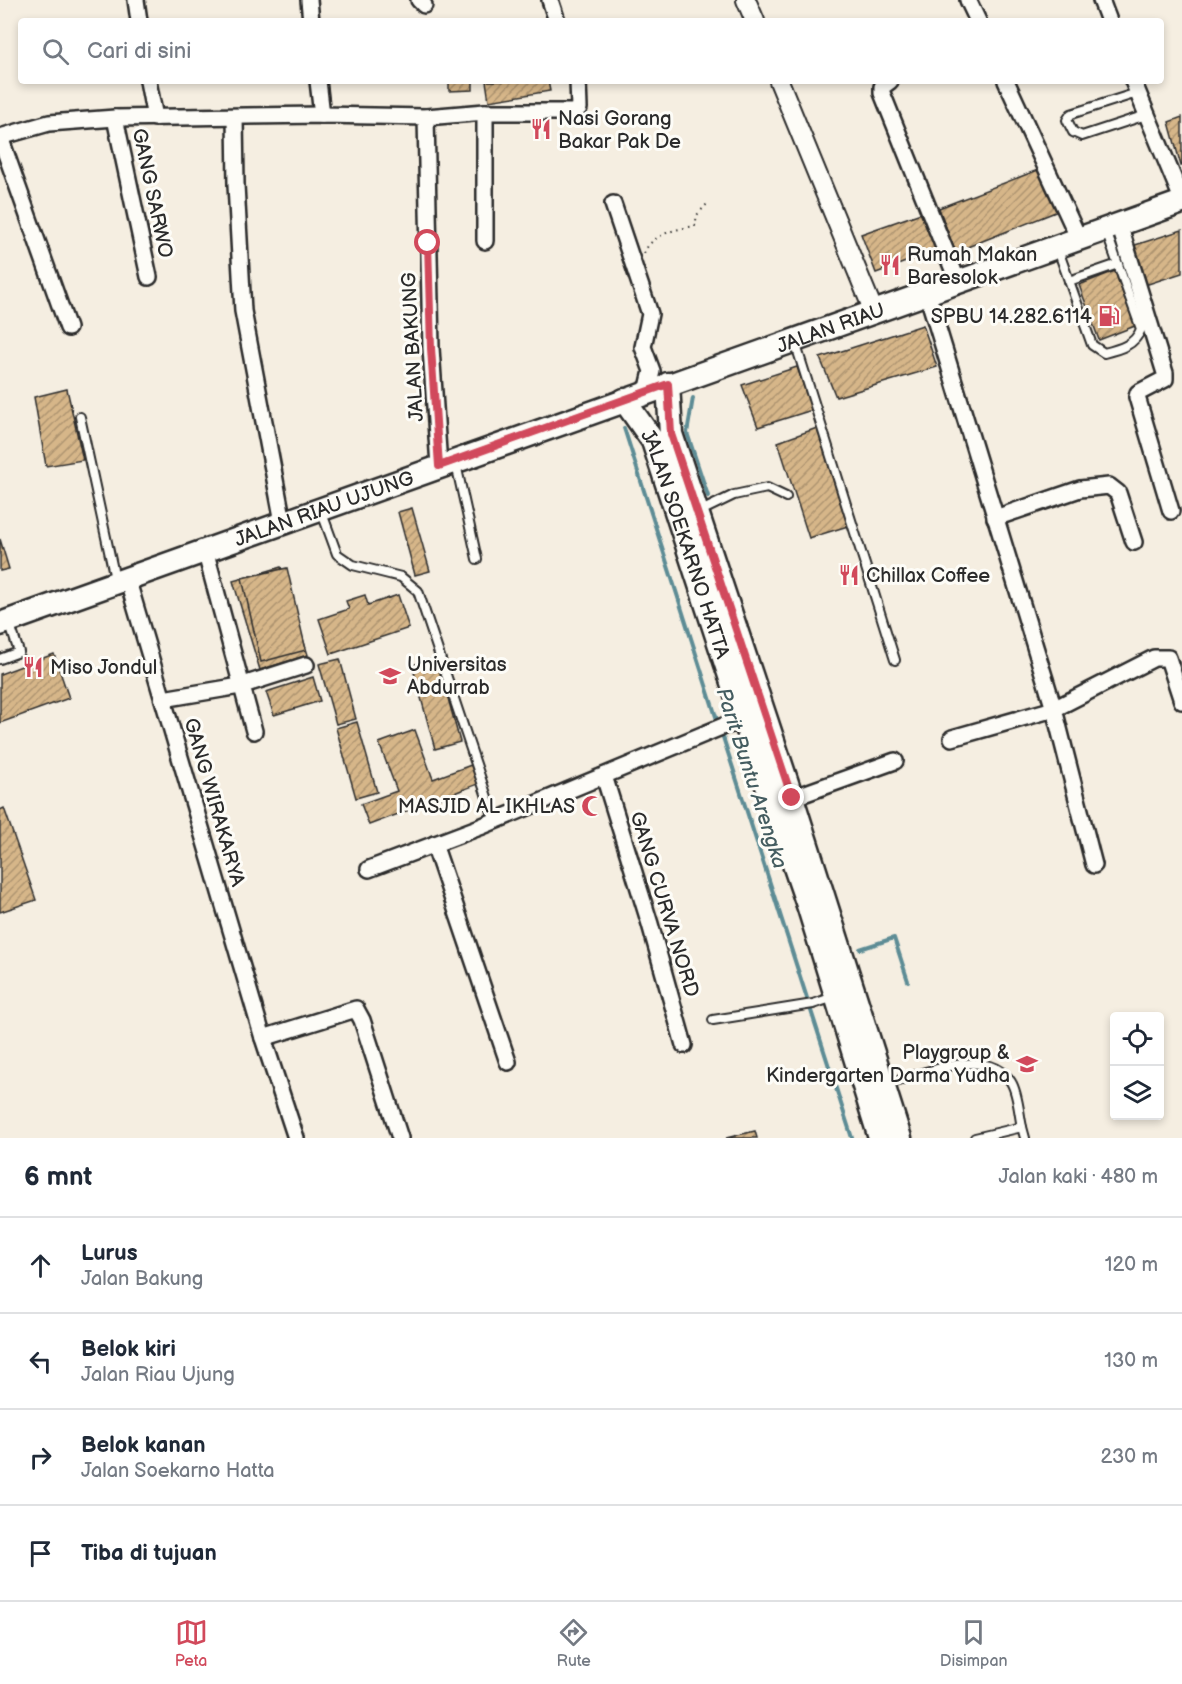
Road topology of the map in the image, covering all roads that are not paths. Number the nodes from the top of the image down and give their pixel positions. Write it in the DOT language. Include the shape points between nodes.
graph roads {
  1 [pos="136,0"];
  2 [pos="309,0"];
  3 [pos="550,0"];
  4 [pos="746,0"];
  5 [pos="968,0"];
  6 [pos="1101,0"];
  7 [pos="139,18"];
  8 [pos="311,18"];
  9 [pos="556,18"];
  10 [pos="754,18"];
  11 [pos="977,18"];
  12 [pos="1109,18"];
  13 [pos="149,84"];
  14 [pos="318,84"];
  15 [pos="578,84"];
  16 [pos="781,84"];
  17 [pos="886,84"];
  18 [pos="1007,84"];
  19 [pos="1135,87"];
  20 [pos="485,112"];
  21 [pos="322,115"];
  22 [pos="1146,115"];
  23 [pos="235,117"];
  24 [pos="426,117"];
  25 [pos="115,118"];
  26 [pos="155,118"];
  27 [pos="0,137"];
  28 [pos="1182,201"];
  29 [pos="613,204"];
  30 [pos="1112,227"];
  31 [pos="1080,239"];
  32 [pos="485,241"];
  33 [pos="1057,247"];
  34 [pos="1118,264"];
  35 [pos="149,277"];
  36 [pos="1069,281"];
  37 [pos="958,282"];
  38 [pos="927,293"];
  39 [pos="874,312"];
  40 [pos="68,328"];
  41 [pos="795,340"];
  42 [pos="658,388"];
  43 [pos="624,400"];
  44 [pos="80,417"];
  45 [pos="447,463"];
  46 [pos="786,497"];
  47 [pos="321,508"];
  48 [pos="1171,511"];
  49 [pos="698,513"];
  50 [pos="995,519"];
  51 [pos="283,522"];
  52 [pos="1134,542"];
  53 [pos="205,550"];
  54 [pos="477,559"];
  55 [pos="121,580"];
  56 [pos="4,622"];
  57 [pos="0,659"];
  58 [pos="895,660"];
  59 [pos="306,665"];
  60 [pos="240,686"];
  61 [pos="163,699"];
  62 [pos="1182,700"];
  63 [pos="1054,709"];
  64 [pos="735,724"];
  65 [pos="254,731"];
  66 [pos="952,738"];
  67 [pos="896,761"];
  68 [pos="604,776"];
  69 [pos="792,798"];
  70 [pos="495,821"];
  71 [pos="434,844"];
  72 [pos="1094,865"];
  73 [pos="369,869"];
  74 [pos="835,997"];
  75 [pos="713,1020"];
  76 [pos="263,1038"];
  77 [pos="684,1045"];
  78 [pos="508,1062"];
  79 [pos="884,1085"];
  80 [pos="1022,1127"];
  81 [pos="296,1138"];
  82 [pos="400,1138"];
  83 [pos="880,1138"];
  84 [pos="900,1138"];
  85 [pos="975,1138"];
  86 [pos="1025,1138"];
  1 -- 7 [label="street"];
  2 -- 8 [label="street"];
  3 -- 9 [label="street"];
  4 -- 10 [label="street"];
  5 -- 11 [label="street"];
  6 -- 12 [label="street"];
  13 -- 26 [label="street"];
  14 -- 21 [label="street"];
  15 -- 20 [label="street" via="579,108 573,112"];
  16 -- 39 [label="street"];
  17 -- 37 [label="street" via="882,93"];
  18 -- 31 [label="street"];
  19 -- 22 [label="street"];
  19 -- 22 [label="lane" via="1071,114 1067,120 1073,132 1082,136"];
  20 -- 24 [label="street"];
  20 -- 32 [label="street"];
  21 -- 23 [label="street"];
  21 -- 24 [label="street"];
  22 -- 28 [label="street"];
  23 -- 26 [label="street"];
  23 -- 51 [label="street" via="243,311"];
  24 -- 45 [label="street, JALAN BAKUNG" via="431,348"];
  25 -- 26 [label="street"];
  25 -- 27 [label="street" via="49,123"];
  25 -- 35 [label="street, GANG SARWO"];
  27 -- 40 [label="street"];
  28 -- 30 [label="main road, JALAN RIAU"];
  29 -- 42 [label="street" via="650,314 643,347"];
  30 -- 31 [label="main road, JALAN RIAU"];
  30 -- 34 [label="lane"];
  30 -- 48 [label="street" via="1165,373 1162,381 1137,397"];
  31 -- 33 [label="main road, JALAN RIAU"];
  33 -- 36 [label="lane"];
  33 -- 37 [label="main road, JALAN RIAU"];
  34 -- 36 [label="lane"];
  34 -- 36 [label="lane" via="1141,329 1133,342 1120,349 1104,353 1092,345"];
  37 -- 38 [label="main road, JALAN RIAU"];
  38 -- 39 [label="main road, JALAN RIAU"];
  38 -- 50 [label="street"];
  39 -- 41 [label="main road, JALAN RIAU"];
  41 -- 42 [label="main road, JALAN RIAU"];
  41 -- 58 [label="lane"];
  42 -- 43 [label="main road, JALAN RIAU UJUNG"];
  42 -- 49 [label="main road, JALAN SOEKARNO HATTA"];
  43 -- 45 [label="main road, JALAN RIAU UJUNG"];
  43 -- 64 [label="main road, JALAN SOEKARNO HATTA" via="653,441"];
  44 -- 55 [label="lane"];
  45 -- 47 [label="main road, JALAN RIAU UJUNG"];
  45 -- 54 [label="lane"];
  46 -- 49 [label="lane" via="767,488 734,495"];
  47 -- 51 [label="main road, JALAN RIAU UJUNG"];
  47 -- 70 [label="lane" via="337,554 353,566 401,577 418,591"];
  49 -- 69 [label="main road, JALAN SOEKARNO HATTA"];
  50 -- 52 [label="street" via="1080,489 1109,486 1118,493"];
  50 -- 63 [label="street"];
  51 -- 53 [label="main road, JALAN RIAU UJUNG"];
  53 -- 55 [label="main road, JALAN RIAU UJUNG"];
  53 -- 60 [label="street"];
  55 -- 56 [label="main road, JALAN RIAU UJUNG"];
  55 -- 61 [label="street, GANG WIRAKARYA"];
  56 -- 57 [label="lane" via="19,652"];
  59 -- 60 [label="street"];
  60 -- 61 [label="street"];
  60 -- 65 [label="street"];
  61 -- 76 [label="street, GANG WIRAKARYA"];
  62 -- 63 [label="street" via="1168,658 1154,658"];
  63 -- 66 [label="street"];
  63 -- 72 [label="street"];
  64 -- 68 [label="street"];
  64 -- 74 [label="main road, JALAN SOEKARNO HATTA" via="809,908"];
  67 -- 69 [label="street"];
  68 -- 70 [label="street"];
  68 -- 77 [label="street, GANG CURVA NORD"];
  69 -- 79 [label="main road, JALAN SOEKARNO HATTA"];
  70 -- 71 [label="street"];
  71 -- 73 [label="street"];
  71 -- 78 [label="street"];
  74 -- 75 [label="lane"];
  74 -- 83 [label="main road, JALAN SOEKARNO HATTA"];
  76 -- 81 [label="street, GANG WIRAKARYA"];
  76 -- 82 [label="street" via="356,1009"];
  79 -- 80 [label="lane" via="946,1066 990,1066 1011,1083"];
  79 -- 84 [label="main road, JALAN SOEKARNO HATTA"];
  80 -- 85 [label="lane"];
  80 -- 86 [label="lane"];
}
